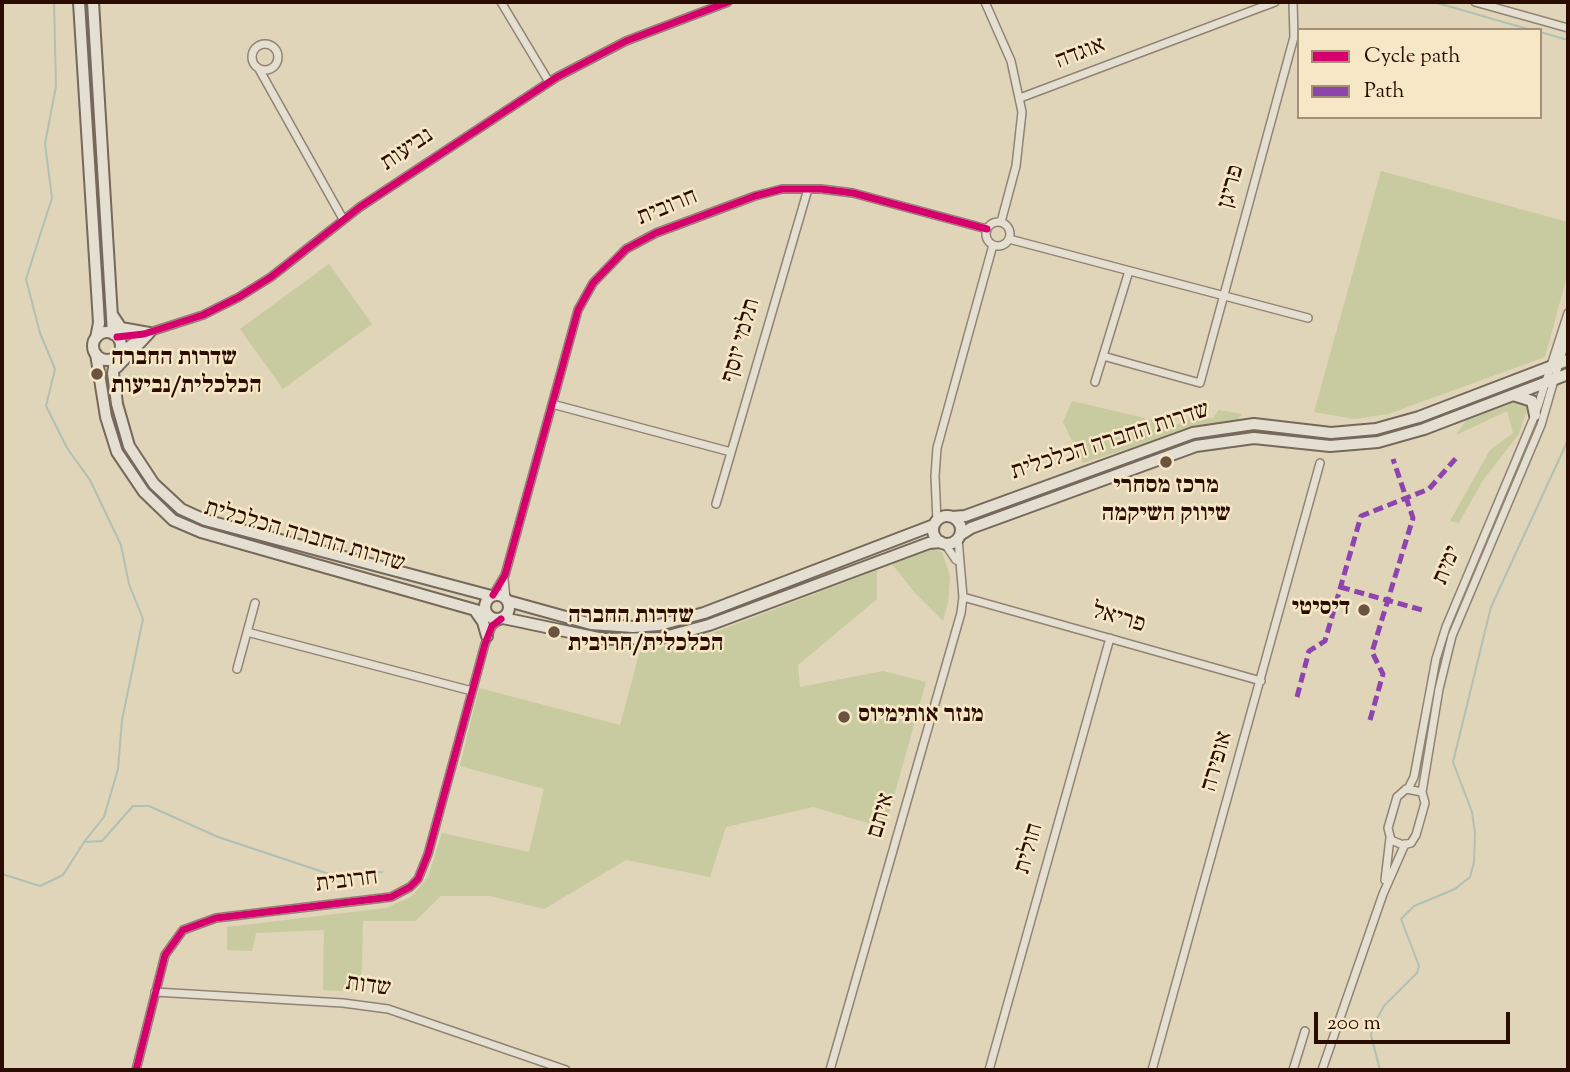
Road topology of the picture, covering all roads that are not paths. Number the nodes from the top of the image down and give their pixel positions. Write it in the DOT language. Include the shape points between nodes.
graph roads {
  1 [pos="79,2"];
  2 [pos="93,2"];
  3 [pos="501,2"];
  4 [pos="728,2"];
  5 [pos="985,2"];
  6 [pos="1275,2"];
  7 [pos="1293,2"];
  8 [pos="1475,2"];
  9 [pos="1568,29"];
  10 [pos="275,66"];
  11 [pos="259,69"];
  12 [pos="549,82"];
  13 [pos="272,95"];
  14 [pos="1020,98"];
  15 [pos="808,189"];
  16 [pos="342,219"];
  17 [pos="1001,222"];
  18 [pos="987,229"];
  19 [pos="1009,239"];
  20 [pos="993,245"];
  21 [pos="1129,271"];
  22 [pos="1223,295"];
  23 [pos="110,309"];
  24 [pos="1568,313"];
  25 [pos="1308,318"];
  26 [pos="1568,331"];
  27 [pos="146,334"];
  28 [pos="115,335"];
  29 [pos="96,338"];
  30 [pos="96,354"];
  31 [pos="118,354"];
  32 [pos="1103,356"];
  33 [pos="1560,363"];
  34 [pos="1568,374"];
  35 [pos="114,380"];
  36 [pos="1551,381"];
  37 [pos="1095,382"];
  38 [pos="1513,395"];
  39 [pos="552,404"];
  40 [pos="1535,415"];
  41 [pos="731,453"];
  42 [pos="1320,463"];
  43 [pos="716,504"];
  44 [pos="943,520"];
  45 [pos="959,537"];
  46 [pos="943,543"];
  47 [pos="960,570"];
  48 [pos="505,575"];
  49 [pos="492,596"];
  50 [pos="963,597"];
  51 [pos="507,600"];
  52 [pos="256,603"];
  53 [pos="464,605"];
  54 [pos="487,614"];
  55 [pos="502,618"];
  56 [pos="247,632"];
  57 [pos="1110,638"];
  58 [pos="486,640"];
  59 [pos="237,669"];
  60 [pos="1261,681"];
  61 [pos="472,691"];
  62 [pos="1408,789"];
  63 [pos="1422,792"];
  64 [pos="1390,838"];
  65 [pos="1405,845"];
  66 [pos="1383,894"];
  67 [pos="155,992"];
  68 [pos="1305,1031"];
  69 [pos="136,1070"];
  70 [pos="565,1070"];
  71 [pos="830,1070"];
  72 [pos="989,1070"];
  73 [pos="1152,1070"];
  74 [pos="1293,1070"];
  75 [pos="1322,1070"];
  1 -- 29 [label="main road" via="99,323"];
  2 -- 23 [label="main road"];
  3 -- 12 [label="street"];
  4 -- 12 [label="street, נביעות" via="626,41"];
  5 -- 14 [label="street" via="1006,49"];
  6 -- 14 [label="street, אוגדה"];
  7 -- 22 [label="street, פריגן" via="1294,37"];
  8 -- 9 [label="street"];
  10 -- 11 [label="street"];
  10 -- 11 [label="street" via="275,49 260,45 251,54"];
  10 -- 13 [label="street"];
  11 -- 13 [label="street"];
  12 -- 16 [label="street, נביעות"];
  13 -- 16 [label="street"];
  14 -- 17 [label="street" via="1021,136"];
  15 -- 18 [label="street, חרובית" via="853,193"];
  15 -- 39 [label="street, חרובית" via="755,196 656,233 613,260 578,310"];
  15 -- 41 [label="street, תלמי יוסף"];
  16 -- 27 [label="street, נביעות" via="239,297"];
  17 -- 18 [label="street"];
  17 -- 19 [label="street" via="1009,229"];
  18 -- 20 [label="street" via="986,237"];
  19 -- 20 [label="street" via="1001,246"];
  19 -- 21 [label="street"];
  20 -- 44 [label="street" via="937,448 935,476"];
  21 -- 22 [label="street"];
  21 -- 32 [label="street"];
  22 -- 25 [label="street"];
  22 -- 32 [label="street, פריגן" via="1200,383"];
  23 -- 27 [label="main road" via="121,328"];
  23 -- 28 [label="main road"];
  24 -- 33 [label="street"];
  26 -- 33 [label="street"];
  27 -- 28 [label="street, נביעות"];
  27 -- 31 [label="street, נביעות"];
  27 -- 35 [label="main road" via="122,359"];
  28 -- 29 [label="main road" via="104,333"];
  28 -- 31 [label="main road" via="121,344"];
  29 -- 30 [label="main road"];
  30 -- 31 [label="main road" via="108,360"];
  30 -- 53 [label="main road, שדרות החברה הכלכלית" via="117,452 144,492 173,520 201,533"];
  31 -- 35 [label="main road, שדרות החברה הכלכלית"];
  32 -- 37 [label="street"];
  33 -- 36 [label="street"];
  33 -- 44 [label="main road, שדרות החברה הכלכלית" via="1376,429 1331,433 1254,424 1193,433"];
  34 -- 36 [label="main road, שדרות החברה הכלכלית"];
  35 -- 49 [label="main road, שדרות החברה הכלכלית" via="121,425 133,453 154,484 188,513"];
  36 -- 38 [label="main road, שדרות החברה הכלכלית"];
  36 -- 40 [label="street, ימית"];
  36 -- 63 [label="street, ימית" via="1531,451 1452,636"];
  38 -- 40 [label="main road" via="1532,401"];
  38 -- 45 [label="main road, שדרות החברה הכלכלית" via="1378,442 1330,446 1254,438 1196,446 971,528"];
  39 -- 41 [label="street"];
  39 -- 48 [label="street, חרובית"];
  40 -- 62 [label="street, ימית" via="1446,627"];
  41 -- 43 [label="street, תלמי יוסף"];
  42 -- 60 [label="street, אופירה"];
  44 -- 45 [label="main road" via="959,522"];
  44 -- 46 [label="main road" via="935,537"];
  44 -- 51 [label="main road, שדרות החברה הכלכלית" via="718,608 659,625 591,624"];
  45 -- 46 [label="main road, שדרות החברה הכלכלית"];
  45 -- 47 [label="street, איתם"];
  46 -- 47 [label="street, איתם" via="953,551"];
  46 -- 55 [label="main road" via="929,543 709,625 661,638 603,639"];
  47 -- 50 [label="street, איתם"];
  48 -- 49 [label="street, חרובית"];
  48 -- 51 [label="street, חרובית"];
  49 -- 51 [label="main road"];
  49 -- 54 [label="main road" via="485,606"];
  50 -- 57 [label="street, פריאל"];
  50 -- 71 [label="street, איתם"];
  51 -- 55 [label="main road" via="508,612"];
  52 -- 56 [label="street"];
  53 -- 54 [label="main road, שדרות החברה הכלכלית"];
  53 -- 58 [label="main road" via="481,617"];
  54 -- 55 [label="main road"];
  54 -- 58 [label="street, חרובית"];
  55 -- 58 [label="street, חרובית"];
  56 -- 59 [label="street"];
  56 -- 61 [label="street"];
  57 -- 60 [label="street, פריאל"];
  57 -- 72 [label="street, חולית"];
  58 -- 61 [label="street, חרובית"];
  60 -- 73 [label="street, אופירה"];
  61 -- 67 [label="street, חרובית" via="428,854 410,887 378,900 216,918 193,925 170,945"];
  62 -- 63 [label="street"];
  62 -- 64 [label="street, ימית" via="1397,797 1388,828"];
  63 -- 65 [label="street, ימית" via="1425,803 1418,830"];
  64 -- 65 [label="street"];
  64 -- 66 [label="street"];
  65 -- 66 [label="street"];
  66 -- 75 [label="street"];
  67 -- 69 [label="street, חרובית"];
  67 -- 70 [label="street, שדות" via="388,1009"];
  68 -- 74 [label="street"];
}
